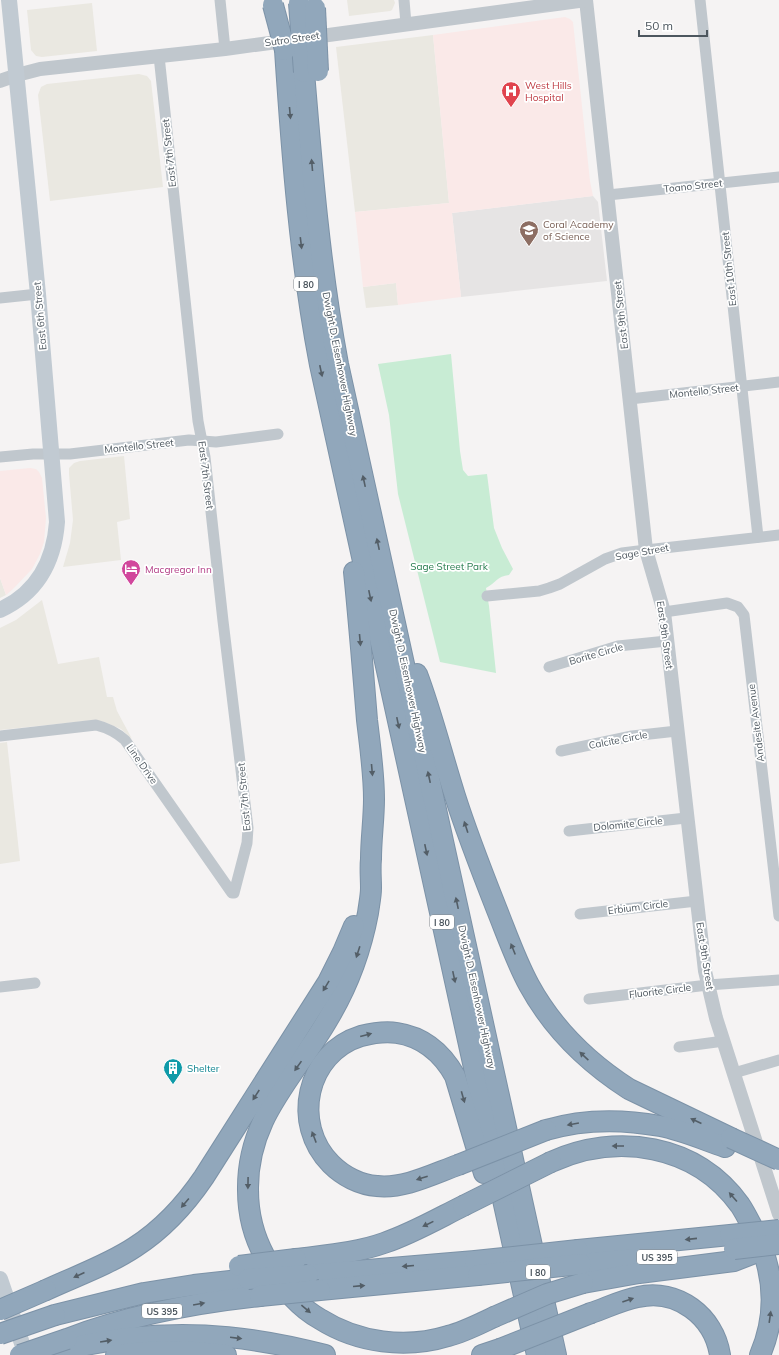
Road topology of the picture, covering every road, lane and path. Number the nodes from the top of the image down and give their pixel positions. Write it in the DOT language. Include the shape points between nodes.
graph roads {
  1 [pos="10,0"];
  2 [pos="220,0"];
  3 [pos="404,0"];
  4 [pos="586,0"];
  5 [pos="700,0"];
  6 [pos="292,3"];
  7 [pos="406,24"];
  8 [pos="225,48"];
  9 [pos="159,56"];
  10 [pos="303,72"];
  11 [pos="17,75"];
  12 [pos="0,81"];
  13 [pos="779,177"];
  14 [pos="719,183"];
  15 [pos="608,196"];
  16 [pos="38,294"];
  17 [pos="0,298"];
  18 [pos="779,382"];
  19 [pos="741,386"];
  20 [pos="630,399"];
  21 [pos="278,434"];
  22 [pos="202,441"];
  23 [pos="52,454"];
  24 [pos="0,457"];
  25 [pos="347,490"];
  26 [pos="779,535"];
  27 [pos="758,537"];
  28 [pos="646,550"];
  29 [pos="487,596"];
  30 [pos="0,610"];
  31 [pos="664,612"];
  32 [pos="395,623"];
  33 [pos="666,641"];
  34 [pos="549,668"];
  35 [pos="677,731"];
  36 [pos="0,736"];
  37 [pos="561,751"];
  38 [pos="686,818"];
  39 [pos="569,831"];
  40 [pos="370,858"];
  41 [pos="234,893"];
  42 [pos="697,901"];
  43 [pos="580,914"];
  44 [pos="779,916"];
  45 [pos="779,980"];
  46 [pos="35,983"];
  47 [pos="708,985"];
  48 [pos="0,987"];
  49 [pos="589,999"];
  50 [pos="724,1041"];
  51 [pos="679,1048"];
  52 [pos="779,1060"];
  53 [pos="734,1073"];
  54 [pos="733,1144"];
  55 [pos="779,1160"];
  56 [pos="779,1167"];
  57 [pos="520,1190"];
  58 [pos="779,1214"];
  59 [pos="776,1240"];
  60 [pos="733,1248"];
  61 [pos="580,1266"];
  62 [pos="243,1273"];
  63 [pos="0,1279"];
  64 [pos="314,1282"];
  65 [pos="0,1310"];
  66 [pos="0,1334"];
  67 [pos="67,1344"];
  68 [pos="491,1352"];
  69 [pos="20,1355"];
  70 [pos="26,1355"];
  71 [pos="32,1355"];
  72 [pos="116,1355"];
  73 [pos="226,1355"];
  74 [pos="325,1355"];
  75 [pos="527,1355"];
  76 [pos="537,1355"];
  77 [pos="556,1355"];
  78 [pos="570,1355"];
  79 [pos="720,1355"];
  80 [pos="760,1355"];
  1 -- 11 [label="main road, East 6th Street"];
  2 -- 8 [label="street"];
  3 -- 7 [label="street"];
  4 -- 7 [label="street, Sutro Street"];
  4 -- 15 [label="street, East 9th Street"];
  5 -- 14 [label="street, East 10th Street"];
  6 -- 10 [label="highway, Dwight D. Eisenhower Highway / I 80, bridge"];
  6 -- 10 [label="highway, Dwight D. Eisenhower Highway / I 80, bridge" via="284,50"];
  7 -- 8 [label="street, Sutro Street"];
  8 -- 9 [label="street, Sutro Street"];
  9 -- 11 [label="street, Sutro Street"];
  9 -- 22 [label="street, East 7th Street"];
  10 -- 25 [label="highway, Dwight D. Eisenhower Highway / I 80, one-way" via="300,237 320,365"];
  32 -- 10 [label="highway, Dwight D. Eisenhower Highway / I 80, one-way" via="342,382 325,287"];
  11 -- 12 [label="street, Sutro Street"];
  11 -- 16 [label="main road, East 6th Street"];
  13 -- 14 [label="street, Toano Street"];
  14 -- 15 [label="street, Toano Street"];
  14 -- 19 [label="street, East 10th Street"];
  15 -- 20 [label="street, East 9th Street"];
  16 -- 17 [label="street"];
  16 -- 23 [label="main road, East 6th Street"];
  18 -- 19 [label="street, Montello Street"];
  19 -- 20 [label="street, Montello Street"];
  19 -- 27 [label="street, East 10th Street"];
  20 -- 28 [label="street, East 9th Street"];
  21 -- 22 [label="street, Montello Street" via="216,442"];
  22 -- 23 [label="street, Montello Street" via="189,440"];
  22 -- 41 [label="street, East 7th Street" via="248,828 247,843"];
  23 -- 24 [label="street, Montello Street"];
  23 -- 30 [label="main road, East 6th Street" via="57,522 53,549 43,573 30,590"];
  25 -- 40 [label="highway, one-way" via="373,786"];
  25 -- 76 [label="highway, Dwight D. Eisenhower Highway / I 80, one-way"];
  26 -- 27 [label="street, Sage Street"];
  27 -- 28 [label="street, Sage Street"];
  28 -- 29 [label="street, Sage Street" via="622,553 605,559 560,584 539,591"];
  28 -- 31 [label="street, East 9th Street"];
  31 -- 33 [label="street, East 9th Street"];
  31 -- 44 [label="street, Andesite Avenue" via="727,603 738,607 744,615"];
  54 -- 32 [label="highway, one-way" via="614,1080 575,1047 541,1005 522,971 473,849 424,692"];
  57 -- 32 [label="highway, Dwight D. Eisenhower Highway / I 80, one-way"];
  33 -- 34 [label="street, Borite Circle" via="618,646"];
  33 -- 35 [label="street, East 9th Street"];
  35 -- 37 [label="street, Calcite Circle" via="632,736"];
  35 -- 38 [label="street, East 9th Street"];
  36 -- 41 [label="street, Line Drive" via="96,725 116,733 125,740"];
  38 -- 39 [label="street, Dolomite Circle"];
  38 -- 42 [label="street, East 9th Street"];
  40 -- 61 [label="highway, one-way, bridge" via="371,890 361,943 353,969 328,1020 275,1099 255,1138 250,1158 248,1199 262,1252 282,1286 313,1316 358,1337 396,1343 432,1340 464,1331 547,1294"];
  40 -- 65 [label="highway, one-way, bridge" via="360,905 350,937 336,968 194,1191 173,1217 135,1248 115,1259"];
  42 -- 43 [label="street, Erbium Circle"];
  42 -- 47 [label="street, East 9th Street"];
  45 -- 47 [label="street, Fluorite Circle"];
  46 -- 48 [label="street"];
  47 -- 49 [label="street, Fluorite Circle"];
  47 -- 50 [label="street, East 9th Street"];
  50 -- 51 [label="street"];
  50 -- 53 [label="street, East 9th Street"];
  52 -- 53 [label="street"];
  53 -- 58 [label="street, East 9th Street"];
  54 -- 55 [label="highway, bridge"];
  54 -- 56 [label="highway"];
  54 -- 75 [label="highway, one-way, bridge" via="660,1126 610,1121 580,1123 546,1130 458,1165 405,1183 392,1186 362,1183 348,1177 326,1159 318,1147 309,1122 309,1096 312,1085 324,1063 334,1052 350,1041 368,1034 401,1034 420,1040 440,1054 449,1065 456,1076 461,1092 482,1168"];
  57 -- 77 [label="highway, Dwight D. Eisenhower Highway / I 80"];
  57 -- 78 [label="highway"];
  59 -- 60 [label="highway"];
  59 -- 60 [label="highway, US 395, bridge"];
  60 -- 61 [label="highway, US 395"];
  61 -- 64 [label="highway, US 395, bridge" via="477,1268"];
  62 -- 64 [label="highway, US 395, bridge"];
  62 -- 66 [label="highway, bridge" via="192,1274 168,1280"];
  80 -- 62 [label="highway, one-way, bridge" via="772,1303 771,1278 760,1242 745,1213 733,1196 709,1175 668,1153 645,1148 600,1147 575,1152 385,1243 350,1252 296,1259"];
  63 -- 70 [label="main road"];
  67 -- 64 [label="highway, US 395, one-way, bridge" via="106,1325 152,1313 260,1296"];
  67 -- 69 [label="highway, US 395, bridge"];
  67 -- 71 [label="highway"];
  67 -- 74 [label="highway, one-way" via="201,1335 263,1341"];
  68 -- 79 [label="highway, one-way, bridge" via="638,1296 655,1295 672,1298 689,1306 703,1318 714,1334"];
  72 -- 73 [label="highway" via="163,1351"];
}
